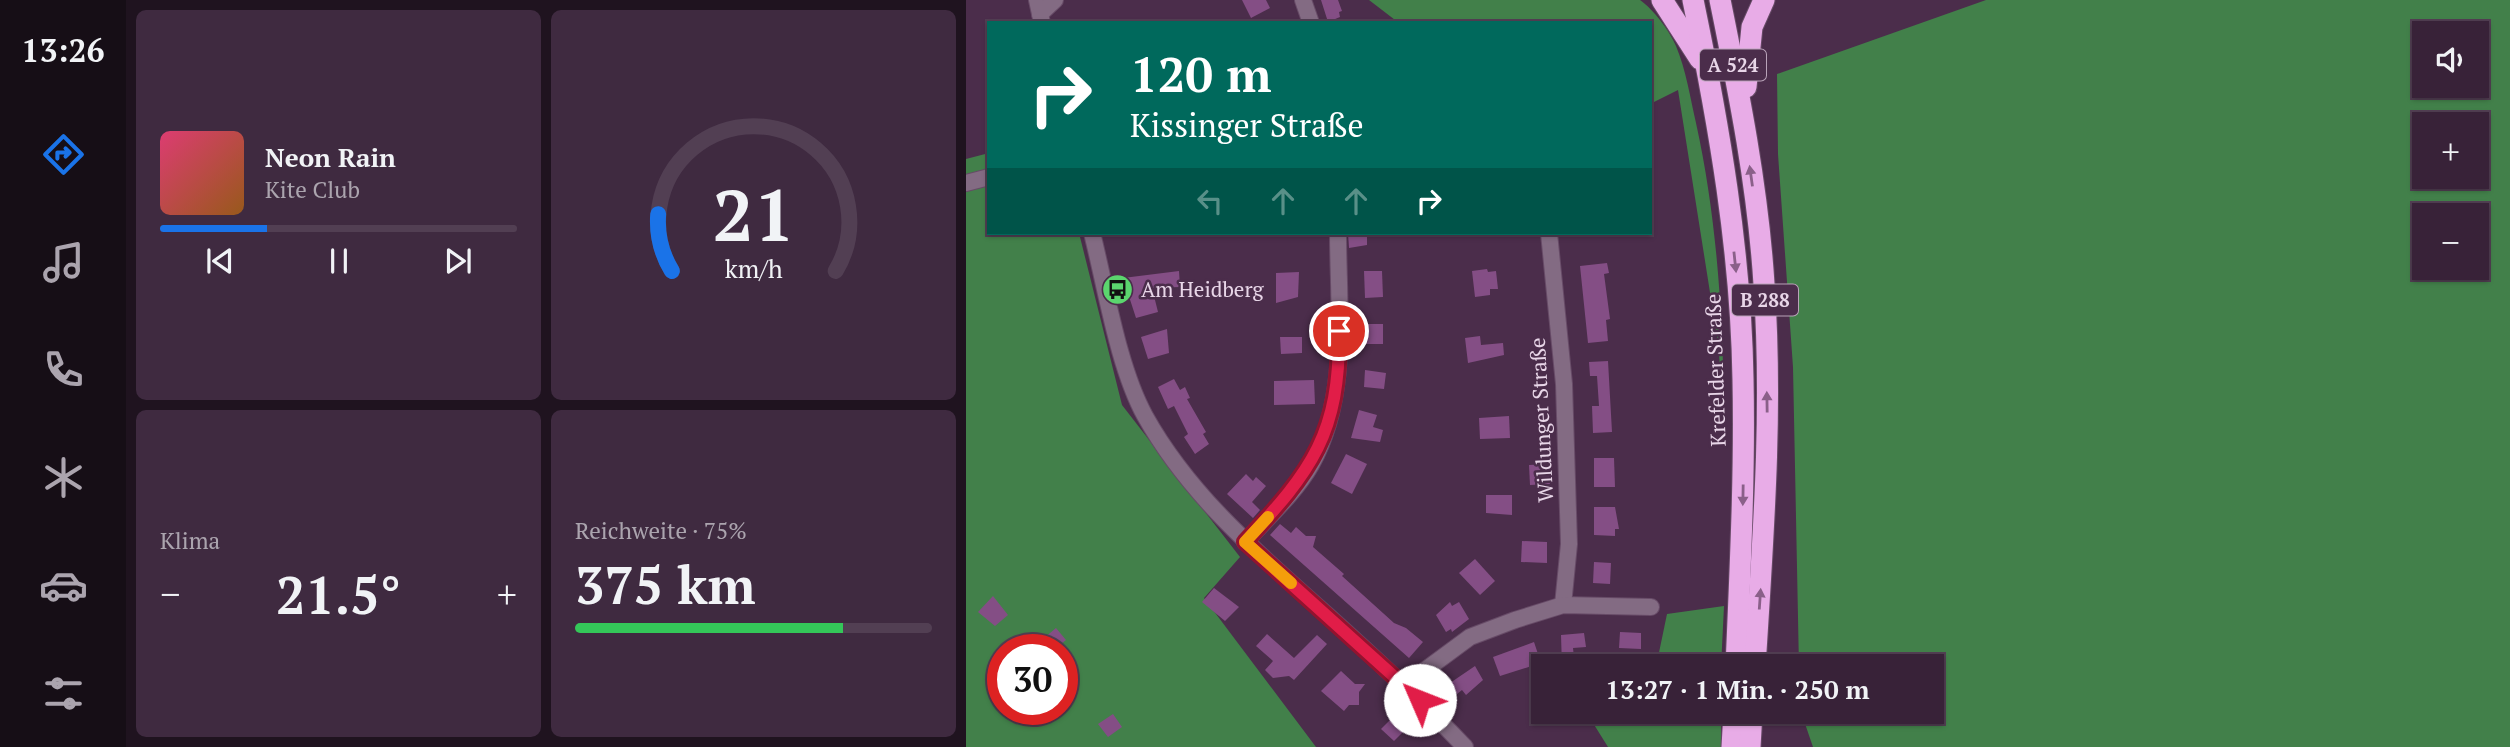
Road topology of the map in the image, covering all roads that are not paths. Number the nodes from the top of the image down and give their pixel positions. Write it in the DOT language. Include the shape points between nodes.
graph roads {
  1 [pos="1055,0"];
  2 [pos="1303,0"];
  3 [pos="1662,0"];
  4 [pos="1693,0"];
  5 [pos="1720,0"];
  6 [pos="1763,0"];
  7 [pos="1039,12"];
  8 [pos="1310,21"];
  9 [pos="1708,73"];
  10 [pos="1745,131"];
  11 [pos="987,178"];
  12 [pos="966,183"];
  13 [pos="1092,235"];
  14 [pos="1338,235"];
  15 [pos="1549,235"];
  16 [pos="1245,542"];
  17 [pos="1563,605"];
  18 [pos="1651,607"];
  19 [pos="1737,654"];
  20 [pos="1756,654"];
  21 [pos="1405,685"];
  22 [pos="1733,724"];
  23 [pos="1751,724"];
  24 [pos="1465,747"];
  25 [pos="1732,747"];
  26 [pos="1750,747"];
  1 -- 7 [label="street"];
  2 -- 8 [label="street"];
  3 -- 9 [label="highway"];
  4 -- 9 [label="highway, A 524"];
  5 -- 10 [label="highway, A 524"];
  6 -- 10 [label="highway" via="1747,49"];
  9 -- 19 [label="highway, Krefelder Straße / B 288, one-way" via="1727,186 1743,377"];
  20 -- 10 [label="highway, B 288, one-way" via="1766,471 1767,348 1764,283"];
  11 -- 12 [label="street"];
  13 -- 16 [label="street" via="1116,332 1144,414 1187,478"];
  14 -- 16 [label="street" via="1339,355 1329,417 1311,465"];
  15 -- 17 [label="street, Wildunger Straße" via="1564,384 1569,544"];
  16 -- 21 [label="street"];
  17 -- 18 [label="street"];
  17 -- 21 [label="street" via="1470,637"];
  21 -- 24 [label="street"];
  22 -- 25 [label="highway"];
  23 -- 26 [label="highway"];
}
